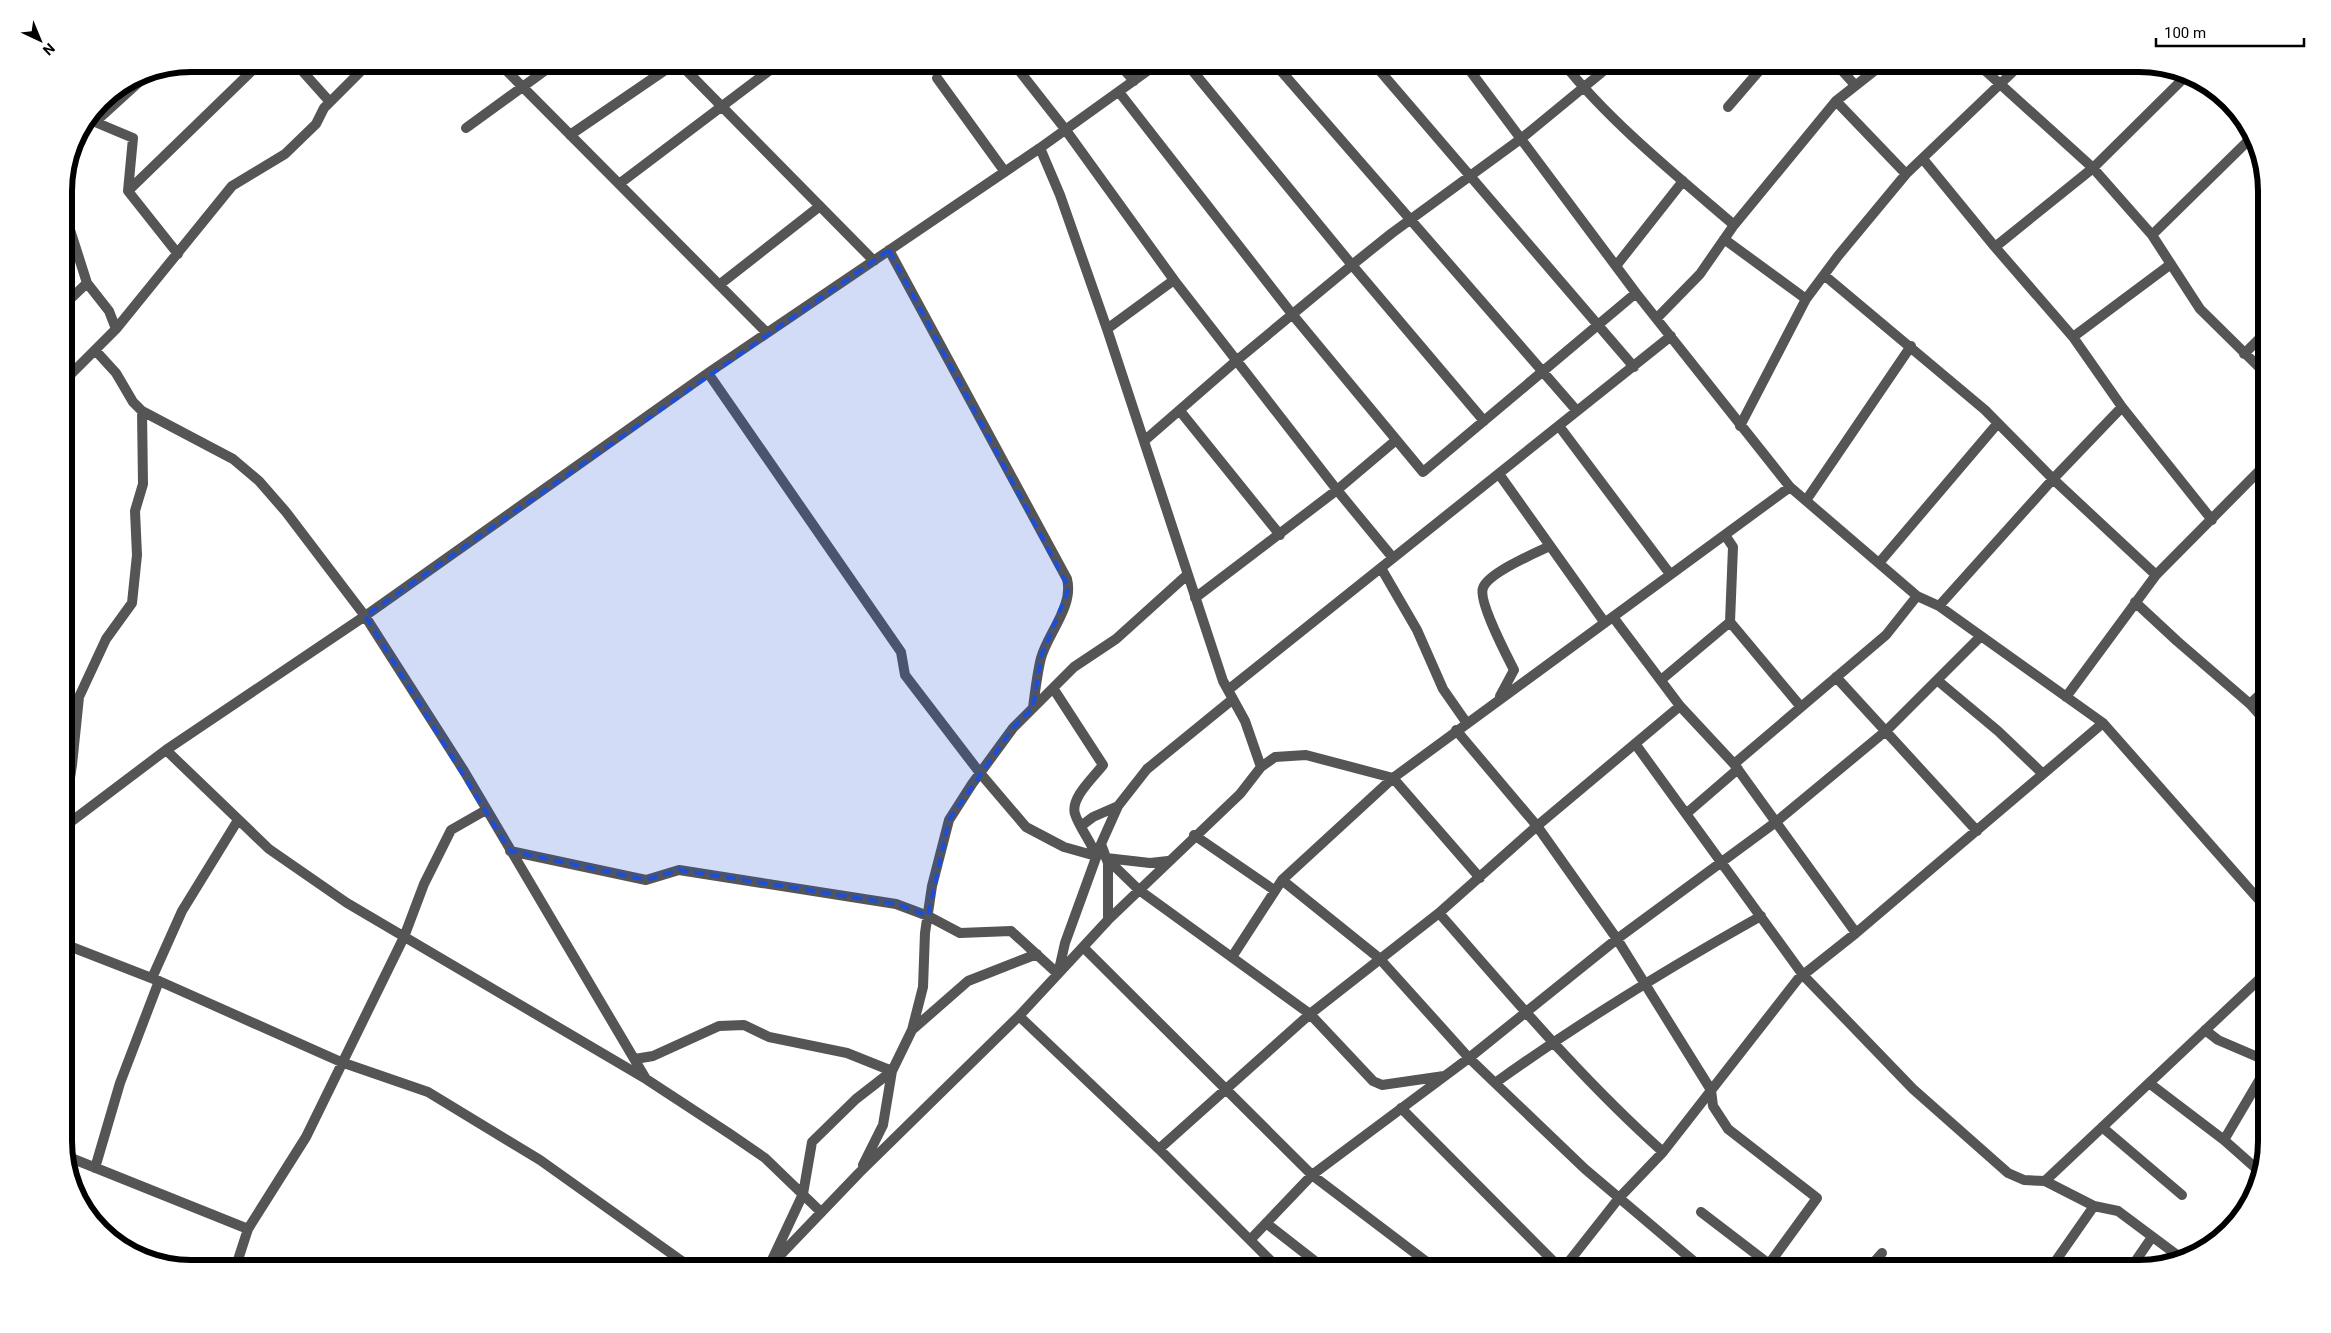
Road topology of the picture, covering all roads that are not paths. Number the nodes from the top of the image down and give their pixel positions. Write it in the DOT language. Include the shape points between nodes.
graph roads {
  1 [pos="1194,72"];
  2 [pos="1282,72"];
  3 [pos="1381,72"];
  4 [pos="1471,72"];
  5 [pos="1570,72"];
  6 [pos="1601,72"];
  7 [pos="1759,72"];
  8 [pos="1843,72"];
  9 [pos="1872,72"];
  10 [pos="1986,72"];
  11 [pos="2013,72"];
  12 [pos="250,73"];
  13 [pos="304,73"];
  14 [pos="359,73"];
  15 [pos="509,73"];
  16 [pos="541,73"];
  17 [pos="661,73"];
  18 [pos="689,73"];
  19 [pos="766,73"];
  20 [pos="1021,73"];
  21 [pos="1127,73"];
  22 [pos="1145,73"];
  23 [pos="937,78"];
  24 [pos="1134,81"];
  25 [pos="2181,81"];
  26 [pos="1855,85"];
  27 [pos="1999,85"];
  28 [pos="522,86"];
  29 [pos="1582,87"];
  30 [pos="133,88"];
  31 [pos="1118,92"];
  32 [pos="1836,101"];
  33 [pos="330,102"];
  34 [pos="721,105"];
  35 [pos="1728,107"];
  36 [pos="96,121"];
  37 [pos="95,122"];
  38 [pos="466,128"];
  39 [pos="1065,130"];
  40 [pos="570,135"];
  41 [pos="1522,138"];
  42 [pos="2248,143"];
  43 [pos="1040,148"];
  44 [pos="1923,159"];
  45 [pos="2093,168"];
  46 [pos="1005,172"];
  47 [pos="1906,174"];
  48 [pos="1471,175"];
  49 [pos="1683,181"];
  50 [pos="619,184"];
  51 [pos="128,191"];
  52 [pos="820,206"];
  53 [pos="1412,220"];
  54 [pos="1734,225"];
  55 [pos="2152,235"];
  56 [pos="73,239"];
  57 [pos="1724,239"];
  58 [pos="1995,247"];
  59 [pos="889,250"];
  60 [pos="178,254"];
  61 [pos="874,261"];
  62 [pos="2171,264"];
  63 [pos="1352,265"];
  64 [pos="1616,266"];
  65 [pos="1824,275"];
  66 [pos="1174,280"];
  67 [pos="87,283"];
  68 [pos="719,285"];
  69 [pos="1636,292"];
  70 [pos="73,296"];
  71 [pos="1806,299"];
  72 [pos="1292,314"];
  73 [pos="1656,318"];
  74 [pos="1599,325"];
  75 [pos="116,329"];
  76 [pos="1106,329"];
  77 [pos="767,333"];
  78 [pos="1671,336"];
  79 [pos="2073,337"];
  80 [pos="2258,340"];
  81 [pos="1911,346"];
  82 [pos="95,350"];
  83 [pos="2244,354"];
  84 [pos="1236,360"];
  85 [pos="1634,367"];
  86 [pos="2258,367"];
  87 [pos="73,372"];
  88 [pos="1541,372"];
  89 [pos="708,373"];
  90 [pos="2122,407"];
  91 [pos="142,411"];
  92 [pos="1180,411"];
  93 [pos="1577,411"];
  94 [pos="1484,421"];
  95 [pos="1998,423"];
  96 [pos="1559,426"];
  97 [pos="1740,426"];
  98 [pos="1144,441"];
  99 [pos="1395,441"];
  100 [pos="2258,473"];
  101 [pos="1499,474"];
  102 [pos="2053,479"];
  103 [pos="1790,487"];
  104 [pos="1337,490"];
  105 [pos="1807,499"];
  106 [pos="2212,520"];
  107 [pos="1280,535"];
  108 [pos="1725,536"];
  109 [pos="1550,546"];
  110 [pos="1393,558"];
  111 [pos="1879,564"];
  112 [pos="1381,568"];
  113 [pos="1670,574"];
  114 [pos="1187,575"];
  115 [pos="2156,575"];
  116 [pos="1917,596"];
  117 [pos="1195,598"];
  118 [pos="2135,602"];
  119 [pos="1938,606"];
  120 [pos="365,616"];
  121 [pos="1609,620"];
  122 [pos="1730,622"];
  123 [pos="1980,637"];
  124 [pos="1836,677"];
  125 [pos="1660,680"];
  126 [pos="1937,680"];
  127 [pos="1053,688"];
  128 [pos="1231,694"];
  129 [pos="2258,696"];
  130 [pos="2066,697"];
  131 [pos="1498,699"];
  132 [pos="2250,704"];
  133 [pos="1680,706"];
  134 [pos="1801,707"];
  135 [pos="1033,708"];
  136 [pos="2258,713"];
  137 [pos="1466,722"];
  138 [pos="2103,723"];
  139 [pos="1456,730"];
  140 [pos="1887,730"];
  141 [pos="1636,745"];
  142 [pos="166,750"];
  143 [pos="73,754"];
  144 [pos="1736,766"];
  145 [pos="1262,767"];
  146 [pos="980,773"];
  147 [pos="2043,774"];
  148 [pos="1393,778"];
  149 [pos="1118,806"];
  150 [pos="486,810"];
  151 [pos="1687,812"];
  152 [pos="73,820"];
  153 [pos="238,820"];
  154 [pos="1776,822"];
  155 [pos="1082,826"];
  156 [pos="1537,826"];
  157 [pos="1977,831"];
  158 [pos="1194,835"];
  159 [pos="510,851"];
  160 [pos="1101,857"];
  161 [pos="1720,861"];
  162 [pos="1168,862"];
  163 [pos="1480,878"];
  164 [pos="1282,880"];
  165 [pos="1139,890"];
  166 [pos="1274,890"];
  167 [pos="2258,897"];
  168 [pos="1440,913"];
  169 [pos="928,916"];
  170 [pos="1761,916"];
  171 [pos="1108,920"];
  172 [pos="1856,933"];
  173 [pos="404,937"];
  174 [pos="1617,939"];
  175 [pos="1083,947"];
  176 [pos="73,948"];
  177 [pos="1037,954"];
  178 [pos="1232,956"];
  179 [pos="1379,958"];
  180 [pos="1058,974"];
  181 [pos="1803,975"];
  182 [pos="156,980"];
  183 [pos="2258,980"];
  184 [pos="1646,985"];
  185 [pos="1526,1013"];
  186 [pos="1310,1014"];
  187 [pos="1019,1016"];
  188 [pos="912,1030"];
  189 [pos="2205,1030"];
  190 [pos="1553,1042"];
  191 [pos="2258,1057"];
  192 [pos="1469,1058"];
  193 [pos="634,1060"];
  194 [pos="341,1062"];
  195 [pos="892,1072"];
  196 [pos="1444,1076"];
  197 [pos="646,1079"];
  198 [pos="1495,1083"];
  199 [pos="2149,1083"];
  200 [pos="2258,1085"];
  201 [pos="2256,1089"];
  202 [pos="1225,1090"];
  203 [pos="1711,1090"];
  204 [pos="1401,1108"];
  205 [pos="2102,1127"];
  206 [pos="2224,1140"];
  207 [pos="1159,1149"];
  208 [pos="1663,1152"];
  209 [pos="74,1159"];
  210 [pos="2255,1167"];
  211 [pos="95,1168"];
  212 [pos="859,1173"];
  213 [pos="1312,1175"];
  214 [pos="2045,1181"];
  215 [pos="803,1194"];
  216 [pos="2182,1195"];
  217 [pos="1619,1198"];
  218 [pos="2094,1206"];
  219 [pos="821,1212"];
  220 [pos="1701,1212"];
  221 [pos="1266,1223"];
  222 [pos="248,1229"];
  223 [pos="2152,1237"];
  224 [pos="1251,1239"];
  225 [pos="1882,1253"];
  226 [pos="2176,1254"];
  227 [pos="238,1260"];
  228 [pos="680,1260"];
  229 [pos="771,1260"];
  230 [pos="775,1260"];
  231 [pos="1271,1260"];
  232 [pos="1313,1260"];
  233 [pos="1424,1260"];
  234 [pos="1553,1260"];
  235 [pos="1569,1260"];
  236 [pos="1692,1260"];
  237 [pos="1764,1260"];
  238 [pos="1776,1260"];
  239 [pos="1876,1260"];
  240 [pos="2056,1260"];
  241 [pos="2136,1260"];
  1 -- 63 [label="street"];
  2 -- 53 [label="street"];
  3 -- 48 [label="street"];
  4 -- 41 [label="street"];
  5 -- 29 [label="street"];
  6 -- 29 [label="street"];
  7 -- 35 [label="street"];
  8 -- 26 [label="street"];
  9 -- 26 [label="street"];
  10 -- 27 [label="street"];
  11 -- 27 [label="street"];
  12 -- 51 [label="street"];
  13 -- 33 [label="street"];
  14 -- 33 [label="street"];
  15 -- 28 [label="street"];
  16 -- 28 [label="street"];
  17 -- 40 [label="street"];
  18 -- 34 [label="street"];
  19 -- 34 [label="street"];
  20 -- 39 [label="street"];
  21 -- 24 [label="street"];
  22 -- 24 [label="street"];
  23 -- 46 [label="street"];
  24 -- 31 [label="street"];
  25 -- 45 [label="street"];
  26 -- 32 [label="street"];
  27 -- 44 [label="street"];
  27 -- 45 [label="street"];
  28 -- 38 [label="street"];
  28 -- 40 [label="street"];
  29 -- 41 [label="street"];
  29 -- 49 [label="street"];
  30 -- 36 [label="street"];
  31 -- 39 [label="street"];
  31 -- 72 [label="street"];
  32 -- 47 [label="street"];
  32 -- 54 [label="street"];
  33 -- 60 [label="street" via="316,124 285,154 232,186"];
  34 -- 50 [label="street"];
  34 -- 52 [label="street"];
  37 -- 51 [label="street" via="133,138"];
  39 -- 43 [label="street"];
  39 -- 66 [label="street"];
  40 -- 50 [label="street"];
  41 -- 48 [label="street"];
  41 -- 64 [label="street"];
  42 -- 55 [label="street"];
  43 -- 46 [label="street"];
  43 -- 76 [label="street" via="1060,195"];
  44 -- 47 [label="street"];
  44 -- 58 [label="street"];
  45 -- 55 [label="street"];
  45 -- 58 [label="street"];
  46 -- 59 [label="street"];
  47 -- 65 [label="street"];
  48 -- 53 [label="street"];
  48 -- 74 [label="street"];
  49 -- 54 [label="street"];
  49 -- 64 [label="street"];
  50 -- 68 [label="street"];
  51 -- 60 [label="street"];
  52 -- 61 [label="street"];
  52 -- 68 [label="street"];
  53 -- 63 [label="street"];
  53 -- 88 [label="street"];
  54 -- 57 [label="street"];
  55 -- 62 [label="street"];
  56 -- 67 [label="street"];
  57 -- 71 [label="street"];
  57 -- 73 [label="street" via="1700,274"];
  58 -- 79 [label="street"];
  59 -- 61 [label="street"];
  59 -- 135 [label="street" via="1067,579 1069,588 1064,606 1041,657"];
  60 -- 75 [label="street"];
  61 -- 77 [label="street"];
  62 -- 79 [label="street"];
  62 -- 83 [label="street" via="2200,309"];
  63 -- 72 [label="street"];
  63 -- 94 [label="street"];
  64 -- 69 [label="street"];
  65 -- 71 [label="street"];
  65 -- 81 [label="street"];
  66 -- 76 [label="street"];
  66 -- 84 [label="street"];
  67 -- 70 [label="street"];
  67 -- 75 [label="street" via="109,311"];
  68 -- 77 [label="street"];
  69 -- 73 [label="street"];
  69 -- 74 [label="street"];
  71 -- 97 [label="street"];
  72 -- 84 [label="street"];
  72 -- 99 [label="street"];
  73 -- 78 [label="street"];
  74 -- 85 [label="street"];
  74 -- 88 [label="street"];
  75 -- 82 [label="street"];
  76 -- 98 [label="street"];
  77 -- 89 [label="street"];
  78 -- 85 [label="street"];
  78 -- 97 [label="street"];
  79 -- 90 [label="street"];
  80 -- 83 [label="street"];
  81 -- 95 [label="street"];
  81 -- 105 [label="street"];
  82 -- 87 [label="street"];
  82 -- 91 [label="street" via="116,373"];
  83 -- 86 [label="street"];
  84 -- 92 [label="street"];
  84 -- 104 [label="street"];
  85 -- 93 [label="street"];
  88 -- 93 [label="street"];
  88 -- 94 [label="street"];
  89 -- 120 [label="street"];
  89 -- 146 [label="street" via="901,652 904,675"];
  90 -- 102 [label="street"];
  90 -- 106 [label="street"];
  91 -- 120 [label="street" via="233,459 259,481"];
  91 -- 143 [label="street" via="143,484 135,511 137,555 132,603 106,639 78,697"];
  92 -- 98 [label="street"];
  92 -- 107 [label="street"];
  93 -- 96 [label="street"];
  94 -- 99 [label="street" via="1423,472"];
  95 -- 102 [label="street"];
  95 -- 111 [label="street"];
  96 -- 101 [label="street"];
  96 -- 113 [label="street"];
  97 -- 103 [label="street"];
  98 -- 114 [label="street"];
  99 -- 104 [label="street"];
  100 -- 106 [label="street"];
  101 -- 109 [label="street"];
  101 -- 110 [label="street"];
  102 -- 115 [label="street"];
  102 -- 119 [label="street"];
  103 -- 105 [label="street"];
  103 -- 108 [label="street"];
  104 -- 107 [label="street"];
  104 -- 110 [label="street"];
  105 -- 111 [label="street"];
  106 -- 115 [label="street"];
  107 -- 117 [label="street"];
  108 -- 113 [label="street"];
  108 -- 122 [label="street" via="1733,547"];
  109 -- 121 [label="street"];
  109 -- 131 [label="street" via="1524,558 1483,587 1482,595 1492,623 1514,670"];
  110 -- 112 [label="street"];
  111 -- 116 [label="street"];
  112 -- 128 [label="street"];
  112 -- 137 [label="street" via="1417,630 1443,689"];
  113 -- 121 [label="street"];
  114 -- 117 [label="street"];
  114 -- 127 [label="street" via="1116,639 1074,667"];
  115 -- 118 [label="street"];
  116 -- 119 [label="street"];
  116 -- 124 [label="street" via="1886,635"];
  117 -- 128 [label="street" via="1223,681"];
  118 -- 130 [label="street"];
  118 -- 132 [label="street"];
  119 -- 123 [label="street"];
  120 -- 142 [label="street"];
  120 -- 150 [label="street" via="431,717"];
  121 -- 125 [label="street"];
  121 -- 131 [label="street"];
  122 -- 125 [label="street"];
  122 -- 134 [label="street"];
  123 -- 126 [label="street"];
  123 -- 130 [label="street"];
  124 -- 134 [label="street"];
  124 -- 140 [label="street"];
  125 -- 133 [label="street"];
  126 -- 140 [label="street"];
  126 -- 147 [label="street"];
  127 -- 135 [label="street"];
  127 -- 155 [label="street" via="1103,765 1076,800 1075,813"];
  128 -- 145 [label="street"];
  128 -- 149 [label="street" via="1148,769"];
  129 -- 132 [label="street"];
  130 -- 138 [label="street"];
  131 -- 137 [label="street"];
  132 -- 136 [label="street"];
  133 -- 141 [label="street"];
  133 -- 144 [label="street"];
  134 -- 144 [label="street"];
  135 -- 146 [label="street" via="1013,728"];
  137 -- 139 [label="street"];
  138 -- 147 [label="street"];
  138 -- 167 [label="street"];
  139 -- 148 [label="street"];
  139 -- 156 [label="street"];
  140 -- 154 [label="street"];
  140 -- 157 [label="street"];
  141 -- 151 [label="street"];
  141 -- 156 [label="street"];
  142 -- 152 [label="street"];
  142 -- 153 [label="street"];
  144 -- 151 [label="street"];
  144 -- 154 [label="street"];
  145 -- 148 [label="street" via="1275,757 1306,755"];
  145 -- 158 [label="street" via="1240,794"];
  146 -- 160 [label="street" via="1026,827 1064,847"];
  146 -- 169 [label="street" via="949,820 932,886"];
  147 -- 157 [label="street"];
  148 -- 163 [label="street"];
  148 -- 164 [label="street"];
  149 -- 155 [label="street" via="1093,817"];
  149 -- 160 [label="street" via="1101,844"];
  150 -- 159 [label="street"];
  150 -- 173 [label="street" via="451,830 424,884"];
  151 -- 161 [label="street"];
  153 -- 173 [label="street" via="269,849 346,903"];
  153 -- 182 [label="street" via="182,911"];
  154 -- 161 [label="street"];
  154 -- 172 [label="street"];
  155 -- 160 [label="street"];
  156 -- 163 [label="street"];
  156 -- 174 [label="street"];
  157 -- 172 [label="street"];
  158 -- 162 [label="street"];
  158 -- 166 [label="street"];
  159 -- 169 [label="street" via="646,880 679,870 896,904"];
  159 -- 193 [label="street"];
  160 -- 162 [label="street" via="1150,864"];
  160 -- 165 [label="street"];
  160 -- 171 [label="street" via="1108,864"];
  160 -- 180 [label="street" via="1065,943"];
  161 -- 170 [label="street"];
  161 -- 174 [label="street"];
  162 -- 165 [label="street"];
  163 -- 168 [label="street"];
  164 -- 166 [label="street"];
  164 -- 179 [label="street"];
  165 -- 171 [label="street"];
  165 -- 178 [label="street"];
  166 -- 178 [label="street"];
  168 -- 179 [label="street"];
  168 -- 185 [label="street"];
  169 -- 177 [label="street" via="960,934 1011,931"];
  169 -- 188 [label="street" via="923,987"];
  170 -- 181 [label="street"];
  170 -- 184 [label="street" via="1684,959"];
  171 -- 175 [label="street"];
  172 -- 181 [label="street"];
  173 -- 194 [label="street"];
  173 -- 197 [label="street"];
  174 -- 184 [label="street"];
  174 -- 185 [label="street"];
  175 -- 180 [label="street"];
  175 -- 202 [label="street"];
  176 -- 182 [label="street"];
  177 -- 180 [label="street"];
  177 -- 188 [label="street" via="968,981"];
  178 -- 186 [label="street"];
  179 -- 186 [label="street"];
  179 -- 192 [label="street"];
  180 -- 187 [label="street"];
  181 -- 203 [label="street"];
  181 -- 214 [label="street" via="1913,1089 2008,1172 2024,1180"];
  182 -- 194 [label="street"];
  182 -- 211 [label="street"];
  183 -- 189 [label="street"];
  184 -- 190 [label="street"];
  184 -- 203 [label="street"];
  185 -- 190 [label="street"];
  185 -- 192 [label="street"];
  186 -- 196 [label="street" via="1374,1081 1382,1084"];
  186 -- 202 [label="street"];
  187 -- 207 [label="street"];
  187 -- 212 [label="street"];
  188 -- 195 [label="street"];
  189 -- 191 [label="street" via="2218,1040"];
  189 -- 199 [label="street"];
  190 -- 198 [label="street"];
  190 -- 208 [label="street" via="1618,1112"];
  192 -- 196 [label="street"];
  192 -- 198 [label="street"];
  193 -- 195 [label="street" via="653,1056 719,1026 744,1025 769,1037 847,1053"];
  193 -- 197 [label="street"];
  194 -- 222 [label="street" via="306,1136"];
  194 -- 228 [label="street" via="428,1092 540,1160"];
  195 -- 212 [label="street" via="883,1124"];
  195 -- 215 [label="street" via="856,1099 812,1142"];
  196 -- 204 [label="street"];
  197 -- 215 [label="street" via="765,1158"];
  198 -- 217 [label="street"];
  199 -- 205 [label="street"];
  199 -- 206 [label="street"];
  200 -- 201 [label="street"];
  201 -- 206 [label="street"];
  202 -- 207 [label="street"];
  202 -- 213 [label="street"];
  203 -- 208 [label="street"];
  203 -- 238 [label="street" via="1714,1106 1728,1130 1816,1198"];
  204 -- 213 [label="street"];
  204 -- 234 [label="street"];
  205 -- 214 [label="street"];
  205 -- 216 [label="street"];
  206 -- 210 [label="street"];
  207 -- 224 [label="street"];
  208 -- 217 [label="street"];
  209 -- 211 [label="street"];
  211 -- 222 [label="street"];
  212 -- 219 [label="street"];
  213 -- 221 [label="street"];
  213 -- 233 [label="street"];
  214 -- 218 [label="street"];
  215 -- 219 [label="street"];
  215 -- 229 [label="street"];
  217 -- 235 [label="street"];
  217 -- 236 [label="street"];
  218 -- 223 [label="street" via="2118,1211"];
  218 -- 240 [label="street"];
  219 -- 230 [label="street"];
  220 -- 237 [label="street"];
  221 -- 224 [label="street"];
  221 -- 232 [label="street"];
  222 -- 227 [label="street"];
  223 -- 226 [label="street"];
  223 -- 241 [label="street"];
  224 -- 231 [label="street"];
  225 -- 239 [label="street"];
}
